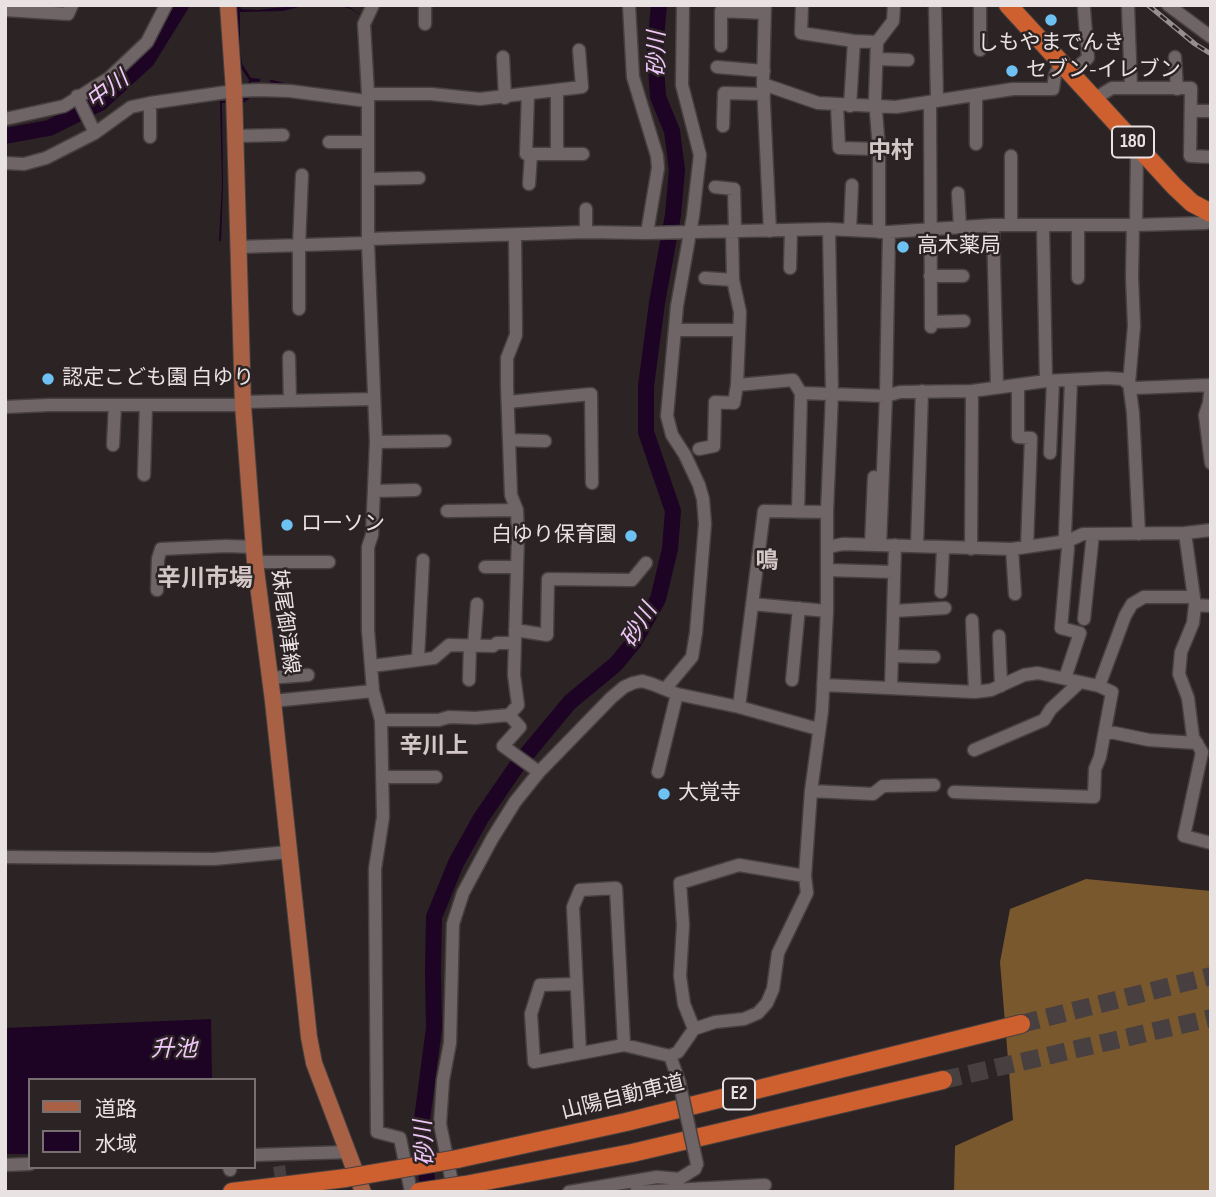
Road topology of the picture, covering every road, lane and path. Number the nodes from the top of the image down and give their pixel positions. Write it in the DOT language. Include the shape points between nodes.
graph roads {
  1 [pos="72,5"];
  2 [pos="166,5"];
  3 [pos="228,5"];
  4 [pos="373,5"];
  5 [pos="425,5"];
  6 [pos="629,5"];
  7 [pos="683,5"];
  8 [pos="802,5"];
  9 [pos="894,5"];
  10 [pos="935,5"];
  11 [pos="980,5"];
  12 [pos="1008,5"];
  13 [pos="1168,5"];
  14 [pos="1128,6"];
  15 [pos="765,9"];
  16 [pos="1084,9"];
  17 [pos="5,10"];
  18 [pos="425,24"];
  19 [pos="1211,37"];
  20 [pos="854,41"];
  21 [pos="877,42"];
  22 [pos="721,46"];
  23 [pos="579,50"];
  24 [pos="980,50"];
  25 [pos="503,57"];
  26 [pos="1175,57"];
  27 [pos="877,59"];
  28 [pos="908,60"];
  29 [pos="717,67"];
  30 [pos="1066,68"];
  31 [pos="764,71"];
  32 [pos="764,89"];
  33 [pos="1131,89"];
  34 [pos="1177,89"];
  35 [pos="557,90"];
  36 [pos="234,91"];
  37 [pos="528,94"];
  38 [pos="976,95"];
  39 [pos="77,96"];
  40 [pos="367,97"];
  41 [pos="505,98"];
  42 [pos="1094,99"];
  43 [pos="933,102"];
  44 [pos="149,103"];
  45 [pos="843,106"];
  46 [pos="877,107"];
  47 [pos="1191,111"];
  48 [pos="1211,111"];
  49 [pos="5,119"];
  50 [pos="723,126"];
  51 [pos="95,133"];
  52 [pos="283,135"];
  53 [pos="235,136"];
  54 [pos="150,137"];
  55 [pos="329,142"];
  56 [pos="367,142"];
  57 [pos="976,144"];
  58 [pos="1137,146"];
  59 [pos="879,149"];
  60 [pos="531,154"];
  61 [pos="559,154"];
  62 [pos="583,154"];
  63 [pos="1011,156"];
  64 [pos="1211,157"];
  65 [pos="5,163"];
  66 [pos="302,175"];
  67 [pos="419,178"];
  68 [pos="368,179"];
  69 [pos="529,184"];
  70 [pos="852,185"];
  71 [pos="715,187"];
  72 [pos="958,193"];
  73 [pos="586,209"];
  74 [pos="1211,216"];
  75 [pos="993,225"];
  76 [pos="1011,225"];
  77 [pos="1135,225"];
  78 [pos="1043,226"];
  79 [pos="1078,226"];
  80 [pos="960,227"];
  81 [pos="830,229"];
  82 [pos="791,230"];
  83 [pos="850,230"];
  84 [pos="930,230"];
  85 [pos="688,231"];
  86 [pos="734,231"];
  87 [pos="770,231"];
  88 [pos="586,232"];
  89 [pos="883,232"];
  90 [pos="650,233"];
  91 [pos="515,235"];
  92 [pos="368,241"];
  93 [pos="299,245"];
  94 [pos="237,247"];
  95 [pos="790,268"];
  96 [pos="930,275"];
  97 [pos="963,276"];
  98 [pos="705,278"];
  99 [pos="1078,278"];
  100 [pos="733,280"];
  101 [pos="299,309"];
  102 [pos="964,321"];
  103 [pos="682,330"];
  104 [pos="739,330"];
  105 [pos="289,357"];
  106 [pos="1071,380"];
  107 [pos="1050,381"];
  108 [pos="1129,383"];
  109 [pos="737,385"];
  110 [pos="1018,385"];
  111 [pos="1211,385"];
  112 [pos="997,387"];
  113 [pos="922,391"];
  114 [pos="972,391"];
  115 [pos="801,393"];
  116 [pos="832,394"];
  117 [pos="886,396"];
  118 [pos="374,399"];
  119 [pos="290,401"];
  120 [pos="508,402"];
  121 [pos="243,403"];
  122 [pos="115,405"];
  123 [pos="146,405"];
  124 [pos="5,408"];
  125 [pos="445,440"];
  126 [pos="509,440"];
  127 [pos="545,441"];
  128 [pos="376,442"];
  129 [pos="113,445"];
  130 [pos="699,449"];
  131 [pos="1049,453"];
  132 [pos="1211,463"];
  133 [pos="144,475"];
  134 [pos="874,477"];
  135 [pos="592,483"];
  136 [pos="415,490"];
  137 [pos="375,491"];
  138 [pos="517,510"];
  139 [pos="447,511"];
  140 [pos="798,512"];
  141 [pos="827,512"];
  142 [pos="1211,530"];
  143 [pos="1185,533"];
  144 [pos="1093,534"];
  145 [pos="1139,534"];
  146 [pos="1068,541"];
  147 [pos="875,545"];
  148 [pos="895,545"];
  149 [pos="917,546"];
  150 [pos="828,547"];
  151 [pos="1027,547"];
  152 [pos="943,548"];
  153 [pos="971,549"];
  154 [pos="1012,549"];
  155 [pos="254,555"];
  156 [pos="423,560"];
  157 [pos="330,562"];
  158 [pos="646,563"];
  159 [pos="485,567"];
  160 [pos="517,567"];
  161 [pos="827,570"];
  162 [pos="894,572"];
  163 [pos="157,590"];
  164 [pos="941,592"];
  165 [pos="1015,594"];
  166 [pos="1194,601"];
  167 [pos="477,604"];
  168 [pos="752,604"];
  169 [pos="1211,606"];
  170 [pos="799,608"];
  171 [pos="945,608"];
  172 [pos="827,611"];
  173 [pos="893,611"];
  174 [pos="1084,619"];
  175 [pos="972,620"];
  176 [pos="999,636"];
  177 [pos="515,637"];
  178 [pos="472,645"];
  179 [pos="892,656"];
  180 [pos="934,657"];
  181 [pos="418,658"];
  182 [pos="372,666"];
  183 [pos="308,676"];
  184 [pos="269,678"];
  185 [pos="1065,678"];
  186 [pos="469,680"];
  187 [pos="792,680"];
  188 [pos="1080,682"];
  189 [pos="823,685"];
  190 [pos="1000,686"];
  191 [pos="1098,686"];
  192 [pos="891,688"];
  193 [pos="373,691"];
  194 [pos="671,691"];
  195 [pos="975,692"];
  196 [pos="273,701"];
  197 [pos="739,707"];
  198 [pos="509,715"];
  199 [pos="381,720"];
  200 [pos="818,729"];
  201 [pos="1105,732"];
  202 [pos="1197,743"];
  203 [pos="974,750"];
  204 [pos="539,772"];
  205 [pos="658,772"];
  206 [pos="382,777"];
  207 [pos="436,777"];
  208 [pos="934,785"];
  209 [pos="811,791"];
  210 [pos="954,792"];
  211 [pos="1211,843"];
  212 [pos="288,852"];
  213 [pos="5,857"];
  214 [pos="805,876"];
  215 [pos="575,984"];
  216 [pos="1021,1024"];
  217 [pos="694,1029"];
  218 [pos="624,1045"];
  219 [pos="580,1053"];
  220 [pos="670,1056"];
  221 [pos="943,1080"];
  222 [pos="349,1152"];
  223 [pos="256,1156"];
  224 [pos="28,1164"];
  225 [pos="5,1165"];
  226 [pos="765,1185"];
  227 [pos="459,1189"];
  228 [pos="739,1190"];
  229 [pos="644,1191"];
  230 [pos="232,1192"];
  231 [pos="363,1192"];
  232 [pos="411,1192"];
  233 [pos="419,1192"];
  234 [pos="569,1192"];
  1 -- 17 [label="street" via="68,13"];
  2 -- 39 [label="street" via="148,42 108,78"];
  3 -- 36 [label="main road, 妹尾御津線"];
  4 -- 40 [label="street" via="364,24"];
  5 -- 18 [label="street"];
  6 -- 90 [label="street" via="634,78 659,167"];
  7 -- 85 [label="street" via="682,85 700,155"];
  8 -- 20 [label="street" via="802,33"];
  9 -- 21 [label="street" via="893,21"];
  10 -- 43 [label="street"];
  11 -- 24 [label="street"];
  12 -- 30 [label="highway, 180"];
  13 -- 19 [label="street"];
  14 -- 33 [label="street"];
  15 -- 22 [label="street" via="721,11"];
  15 -- 31 [label="street"];
  16 -- 30 [label="street" via="1088,58"];
  20 -- 21 [label="street"];
  20 -- 45 [label="street"];
  21 -- 27 [label="street"];
  23 -- 35 [label="street" via="582,87"];
  25 -- 41 [label="street"];
  26 -- 34 [label="street"];
  27 -- 28 [label="street"];
  27 -- 46 [label="street"];
  29 -- 31 [label="street"];
  30 -- 38 [label="street" via="1055,75 1053,89"];
  30 -- 42 [label="highway, 180"];
  31 -- 32 [label="street"];
  32 -- 45 [label="street"];
  32 -- 50 [label="street" via="724,93"];
  32 -- 87 [label="street"];
  33 -- 34 [label="street"];
  33 -- 42 [label="street" via="1112,88"];
  34 -- 47 [label="street" via="1191,88"];
  35 -- 37 [label="street"];
  35 -- 61 [label="street"];
  36 -- 40 [label="street"];
  36 -- 44 [label="street"];
  36 -- 53 [label="main road, 妹尾御津線"];
  37 -- 41 [label="street"];
  37 -- 60 [label="street" via="526,155"];
  38 -- 43 [label="street"];
  38 -- 57 [label="street"];
  39 -- 49 [label="street" via="64,106"];
  39 -- 51 [label="street"];
  40 -- 41 [label="street"];
  40 -- 56 [label="street"];
  42 -- 58 [label="highway, 180"];
  43 -- 46 [label="street"];
  43 -- 84 [label="street"];
  44 -- 51 [label="street" via="131,107"];
  44 -- 54 [label="street"];
  45 -- 46 [label="street"];
  45 -- 59 [label="street" via="839,148"];
  46 -- 59 [label="street"];
  47 -- 48 [label="street"];
  47 -- 64 [label="street" via="1190,156"];
  51 -- 65 [label="street" via="46,158"];
  52 -- 53 [label="street"];
  53 -- 94 [label="main road, 妹尾御津線"];
  55 -- 56 [label="street"];
  56 -- 68 [label="street"];
  58 -- 74 [label="highway, 180" via="1184,196"];
  58 -- 77 [label="street"];
  59 -- 89 [label="street"];
  60 -- 61 [label="street"];
  60 -- 69 [label="street"];
  61 -- 62 [label="street"];
  63 -- 76 [label="street"];
  66 -- 93 [label="street"];
  67 -- 68 [label="street"];
  68 -- 92 [label="street"];
  70 -- 83 [label="street"];
  71 -- 86 [label="street" via="734,189"];
  72 -- 80 [label="street"];
  73 -- 88 [label="street"];
  74 -- 77 [label="street" via="1206,223"];
  75 -- 76 [label="street"];
  75 -- 80 [label="street"];
  75 -- 112 [label="street"];
  76 -- 78 [label="street"];
  77 -- 79 [label="street"];
  77 -- 108 [label="street"];
  78 -- 79 [label="street"];
  78 -- 107 [label="street"];
  79 -- 99 [label="street"];
  80 -- 84 [label="street"];
  81 -- 82 [label="street"];
  81 -- 83 [label="street"];
  81 -- 116 [label="street"];
  82 -- 87 [label="street"];
  82 -- 95 [label="street"];
  83 -- 89 [label="street"];
  84 -- 89 [label="street"];
  84 -- 96 [label="street"];
  85 -- 86 [label="street"];
  85 -- 90 [label="street"];
  85 -- 194 [label="street" via="667,416 699,485 705,535 692,657"];
  86 -- 87 [label="street"];
  86 -- 100 [label="street"];
  88 -- 90 [label="street"];
  88 -- 91 [label="street"];
  89 -- 117 [label="street"];
  91 -- 92 [label="street"];
  91 -- 120 [label="street" via="516,335 507,358"];
  92 -- 93 [label="street"];
  92 -- 118 [label="street"];
  93 -- 94 [label="street"];
  93 -- 101 [label="street"];
  94 -- 121 [label="main road, 妹尾御津線"];
  96 -- 97 [label="street"];
  96 -- 102 [label="street" via="931,325"];
  98 -- 100 [label="street"];
  100 -- 104 [label="street"];
  103 -- 104 [label="street"];
  104 -- 109 [label="street"];
  105 -- 119 [label="street"];
  106 -- 107 [label="street"];
  106 -- 108 [label="street" via="1122,379"];
  106 -- 146 [label="street"];
  107 -- 110 [label="street"];
  107 -- 131 [label="street"];
  108 -- 111 [label="street" via="1134,388"];
  108 -- 145 [label="street"];
  109 -- 115 [label="street" via="793,380"];
  109 -- 130 [label="street" via="734,403 715,402 714,446"];
  110 -- 112 [label="street"];
  110 -- 151 [label="street" via="1018,437 1031,438"];
  111 -- 132 [label="street" via="1205,415"];
  112 -- 114 [label="street"];
  113 -- 114 [label="street"];
  113 -- 117 [label="street"];
  113 -- 149 [label="street"];
  114 -- 153 [label="street"];
  115 -- 116 [label="street"];
  115 -- 140 [label="street"];
  116 -- 117 [label="street"];
  116 -- 141 [label="street"];
  117 -- 147 [label="street"];
  118 -- 119 [label="street"];
  118 -- 128 [label="street"];
  119 -- 121 [label="street"];
  120 -- 126 [label="street"];
  120 -- 135 [label="street" via="592,394"];
  121 -- 123 [label="street"];
  121 -- 155 [label="main road, 妹尾御津線"];
  122 -- 123 [label="street"];
  122 -- 124 [label="street"];
  122 -- 129 [label="street"];
  123 -- 133 [label="street"];
  125 -- 128 [label="street"];
  126 -- 127 [label="street"];
  126 -- 138 [label="street" via="511,495"];
  128 -- 137 [label="street"];
  134 -- 147 [label="street"];
  136 -- 137 [label="street"];
  137 -- 182 [label="street" via="368,547"];
  138 -- 139 [label="street"];
  138 -- 160 [label="street"];
  140 -- 141 [label="street"];
  140 -- 168 [label="street" via="764,511"];
  141 -- 150 [label="street"];
  142 -- 143 [label="street"];
  143 -- 145 [label="street"];
  143 -- 166 [label="street"];
  144 -- 145 [label="street"];
  144 -- 146 [label="street"];
  144 -- 174 [label="street"];
  146 -- 151 [label="street"];
  146 -- 185 [label="street" via="1061,628 1080,633"];
  147 -- 148 [label="street"];
  147 -- 150 [label="street"];
  148 -- 149 [label="street"];
  148 -- 162 [label="street"];
  149 -- 152 [label="street"];
  150 -- 161 [label="street"];
  151 -- 154 [label="street"];
  152 -- 153 [label="street"];
  152 -- 164 [label="street"];
  153 -- 154 [label="street"];
  154 -- 165 [label="street"];
  155 -- 157 [label="street"];
  155 -- 163 [label="street" via="226,546 161,550"];
  155 -- 184 [label="main road, 妹尾御津線"];
  156 -- 181 [label="street"];
  158 -- 177 [label="street" via="632,580 548,579 547,635"];
  159 -- 160 [label="street"];
  160 -- 177 [label="street"];
  161 -- 162 [label="street"];
  161 -- 172 [label="street"];
  162 -- 173 [label="street"];
  166 -- 169 [label="street"];
  166 -- 191 [label="street" via="1144,597 1132,604"];
  166 -- 202 [label="street" via="1179,674"];
  167 -- 178 [label="street"];
  168 -- 170 [label="street"];
  168 -- 197 [label="street"];
  170 -- 172 [label="street"];
  170 -- 187 [label="street"];
  171 -- 173 [label="street"];
  172 -- 189 [label="street"];
  173 -- 179 [label="street"];
  175 -- 195 [label="street"];
  176 -- 190 [label="street"];
  177 -- 178 [label="street"];
  177 -- 198 [label="street" via="518,705"];
  178 -- 181 [label="street" via="449,645 434,657"];
  178 -- 186 [label="street"];
  179 -- 180 [label="street"];
  179 -- 192 [label="street"];
  181 -- 182 [label="street"];
  182 -- 193 [label="street"];
  183 -- 184 [label="street"];
  184 -- 196 [label="main road, 妹尾御津線"];
  185 -- 188 [label="street"];
  185 -- 190 [label="street" via="1038,673"];
  188 -- 191 [label="street"];
  188 -- 203 [label="street" via="1044,720"];
  189 -- 192 [label="street"];
  189 -- 200 [label="street"];
  190 -- 195 [label="street"];
  191 -- 201 [label="street" via="1112,692"];
  192 -- 195 [label="street"];
  193 -- 196 [label="street"];
  193 -- 199 [label="street"];
  194 -- 197 [label="street"];
  194 -- 204 [label="street" via="642,681 624,687"];
  194 -- 205 [label="street"];
  196 -- 212 [label="main road, 妹尾御津線"];
  197 -- 200 [label="street"];
  198 -- 199 [label="street"];
  198 -- 204 [label="street" via="520,727 503,746"];
  199 -- 206 [label="street"];
  200 -- 209 [label="street"];
  201 -- 202 [label="street"];
  201 -- 210 [label="street" via="1095,769 1094,797"];
  202 -- 211 [label="street" via="1202,752 1184,836"];
  204 -- 227 [label="street" via="492,839 463,893 453,924 450,1043 440,1124"];
  206 -- 207 [label="street"];
  206 -- 232 [label="street" via="383,817 375,869 377,1132 400,1138"];
  208 -- 209 [label="street" via="883,786 873,794"];
  209 -- 214 [label="street"];
  212 -- 213 [label="street" via="214,859"];
  212 -- 222 [label="main road, 妹尾御津線" via="314,1063"];
  214 -- 217 [label="street" via="807,893 778,953 773,989 766,1003 744,1019"];
  214 -- 217 [label="street" via="739,865 680,883 684,925 680,975"];
  215 -- 218 [label="street" via="573,907 580,890 616,888"];
  215 -- 219 [label="street"];
  215 -- 219 [label="street" via="540,985 531,1014 534,1062"];
  216 -- 230 [label="highway, 山陽自動車道 / E2, bridge" via="457,1159"];
  217 -- 220 [label="street"];
  218 -- 219 [label="street"];
  218 -- 220 [label="street"];
  220 -- 234 [label="street, bridge" via="695,1170 679,1179 657,1177"];
  221 -- 227 [label="highway, E2"];
  222 -- 223 [label="street" via="278,1161"];
  222 -- 231 [label="main road, 妹尾御津線"];
  224 -- 225 [label="street"];
  226 -- 228 [label="street"];
  227 -- 233 [label="highway, E2, bridge"];
  228 -- 229 [label="street"];
}
